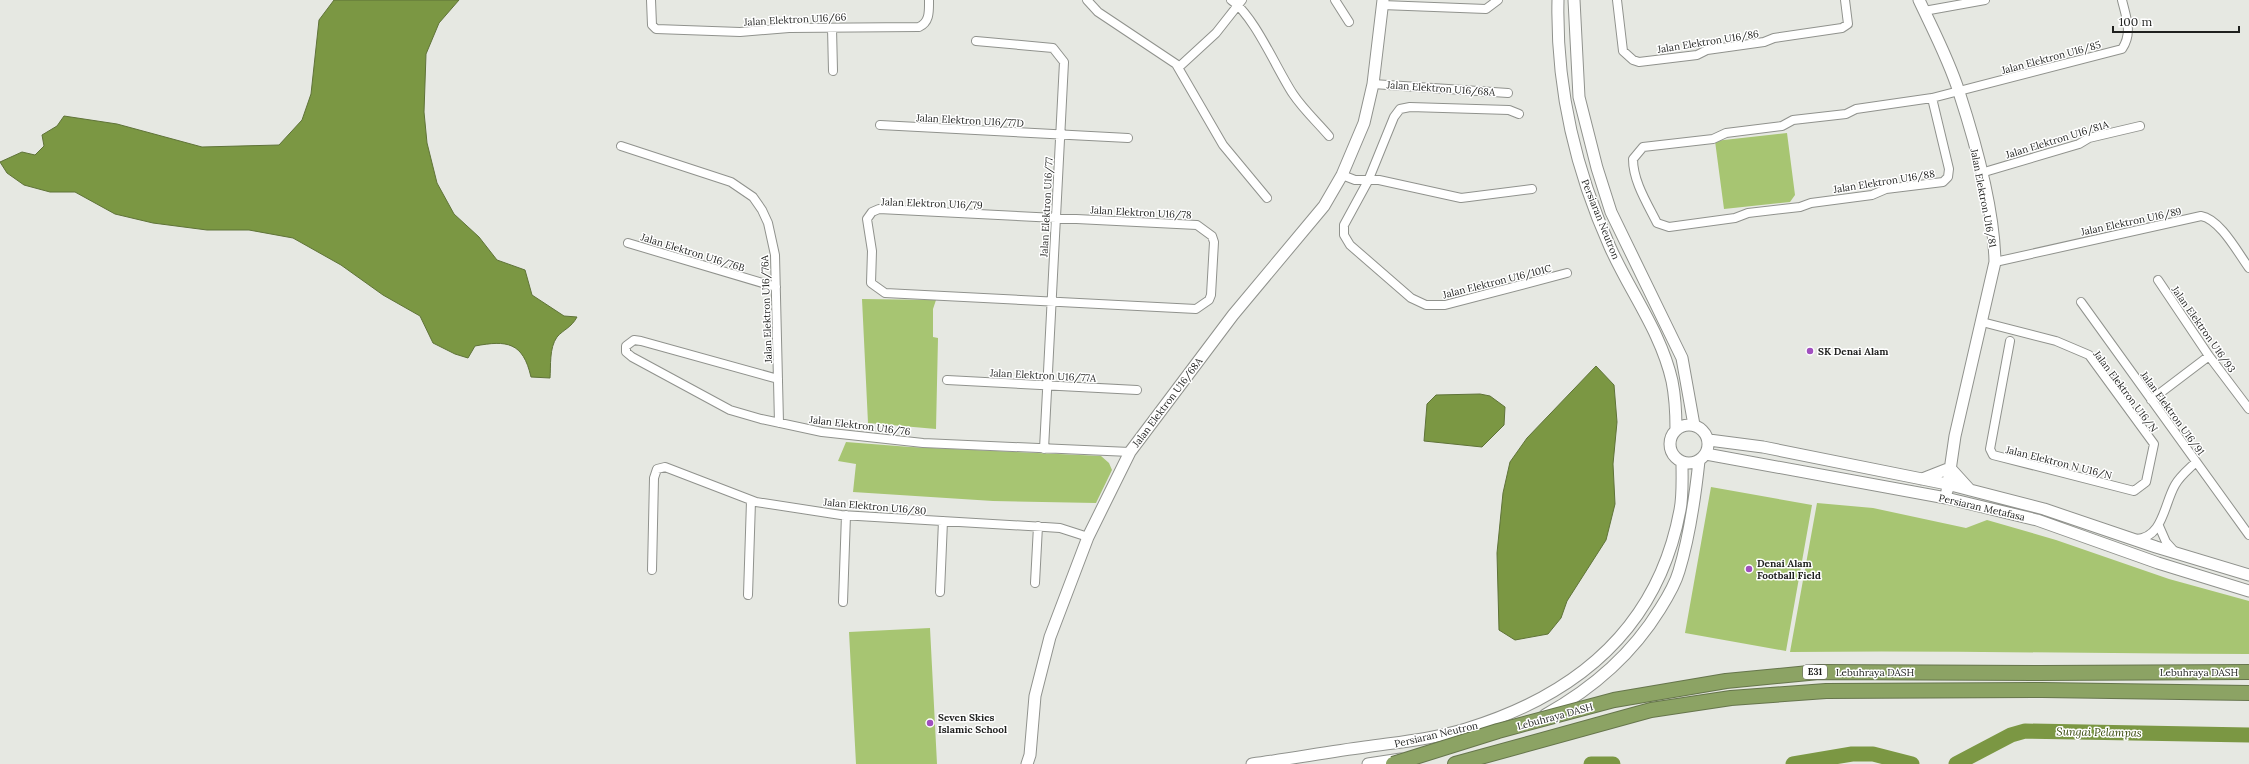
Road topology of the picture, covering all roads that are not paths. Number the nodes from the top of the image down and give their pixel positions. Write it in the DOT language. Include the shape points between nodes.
graph roads {
  1 [pos="652,0"];
  2 [pos="929,0"];
  3 [pos="1087,0"];
  4 [pos="1335,0"];
  5 [pos="1498,0"];
  6 [pos="1558,0"];
  7 [pos="1574,0"];
  8 [pos="1617,0"];
  9 [pos="1845,0"];
  10 [pos="1919,0"];
  11 [pos="1985,0"];
  12 [pos="2122,0"];
  13 [pos="1237,1"];
  14 [pos="1382,2"];
  15 [pos="1924,11"];
  16 [pos="1349,22"];
  17 [pos="832,28"];
  18 [pos="976,41"];
  19 [pos="1178,67"];
  20 [pos="833,71"];
  21 [pos="1373,84"];
  22 [pos="1959,92"];
  23 [pos="1508,93"];
  24 [pos="1932,98"];
  25 [pos="1519,114"];
  26 [pos="880,125"];
  27 [pos="2140,126"];
  28 [pos="1060,134"];
  29 [pos="1329,136"];
  30 [pos="1128,138"];
  31 [pos="621,146"];
  32 [pos="1981,173"];
  33 [pos="1342,175"];
  34 [pos="1368,181"];
  35 [pos="1532,189"];
  36 [pos="1267,198"];
  37 [pos="1056,218"];
  38 [pos="628,243"];
  39 [pos="1995,262"];
  40 [pos="2249,268"];
  41 [pos="1567,273"];
  42 [pos="2158,280"];
  43 [pos="776,287"];
  44 [pos="1052,302"];
  45 [pos="2081,302"];
  46 [pos="1982,322"];
  47 [pos="2003,327"];
  48 [pos="2025,333"];
  49 [pos="2010,342"];
  50 [pos="2209,356"];
  51 [pos="778,379"];
  52 [pos="947,380"];
  53 [pos="1047,386"];
  54 [pos="1137,390"];
  55 [pos="2151,400"];
  56 [pos="2249,409"];
  57 [pos="779,423"];
  58 [pos="1694,425"];
  59 [pos="1676,429"];
  60 [pos="1709,440"];
  61 [pos="2154,444"];
  62 [pos="1044,449"];
  63 [pos="1130,452"];
  64 [pos="1703,457"];
  65 [pos="1682,462"];
  66 [pos="2196,462"];
  67 [pos="1950,468"];
  68 [pos="1922,479"];
  69 [pos="1947,484"];
  70 [pos="1971,490"];
  71 [pos="1946,498"];
  72 [pos="752,500"];
  73 [pos="846,515"];
  74 [pos="943,521"];
  75 [pos="1038,526"];
  76 [pos="2160,526"];
  77 [pos="2249,535"];
  78 [pos="1088,537"];
  79 [pos="2134,540"];
  80 [pos="2176,553"];
  81 [pos="652,570"];
  82 [pos="2249,575"];
  83 [pos="1035,583"];
  84 [pos="2249,591"];
  85 [pos="940,592"];
  86 [pos="748,595"];
  87 [pos="843,602"];
  88 [pos="2249,672"];
  89 [pos="2249,693"];
  90 [pos="1030,761"];
  91 [pos="1252,764"];
  92 [pos="1368,764"];
  93 [pos="1393,764"];
  94 [pos="1455,764"];
  1 -- 17 [label="street, Jalan Elektron U16/66" via="652,25 662,30 740,32"];
  2 -- 17 [label="street, Jalan Elektron U16/66" via="927,19 919,27"];
  3 -- 19 [label="street" via="1098,12"];
  4 -- 16 [label="street"];
  5 -- 14 [label="street" via="1486,9"];
  6 -- 59 [label="street, Persiaran Neutron" via="1557,38 1565,102 1578,162 1610,248 1651,324 1666,359 1672,382"];
  7 -- 58 [label="street, Persiaran Neutron" via="1579,97 1597,168 1612,212 1682,358"];
  8 -- 9 [label="street, Jalan Elektron U16/86" via="1622,51 1639,62 1697,55 1707,50 1842,28 1848,24"];
  10 -- 15 [label="street, Jalan Elektron U16/81"];
  11 -- 15 [label="street"];
  12 -- 22 [label="street, Jalan Elektron U16/85" via="2128,37 2122,49"];
  13 -- 19 [label="street" via="1216,33"];
  13 -- 29 [label="street" via="1294,95"];
  14 -- 21 [label="street, Jalan Elektron U16/68A"];
  15 -- 22 [label="street, Jalan Elektron U16/81"];
  17 -- 20 [label="street"];
  18 -- 28 [label="street, Jalan Elektron U16/77" via="1047,46 1060,54 1064,62"];
  19 -- 36 [label="street" via="1223,145"];
  21 -- 23 [label="street, Jalan Elektron U16/68A"];
  21 -- 33 [label="street, Jalan Elektron U16/68A" via="1364,123"];
  22 -- 24 [label="street, Jalan Elektron U16/85"];
  22 -- 32 [label="street, Jalan Elektron U16/81"];
  24 -- 24 [label="street, Jalan Elektron U16/88" via="1949,169 1948,177 1943,182 1886,189 1872,196 1811,203 1800,207 1748,213 1735,218 1669,227 1657,223 1633,166 1633,159 1644,147 1713,139 1726,133 1782,126 1793,120 1846,114 1856,109"];
  25 -- 34 [label="street" via="1509,110 1410,107 1400,109 1394,117"];
  26 -- 28 [label="street, Jalan Elektron U16/77D"];
  27 -- 32 [label="street, Jalan Elektron U16/81A" via="2089,138 2079,144"];
  28 -- 30 [label="street, Jalan Elektron U16/77D"];
  28 -- 37 [label="street, Jalan Elektron U16/77"];
  31 -- 43 [label="street, Jalan Elektron U16/76A" via="714,175 731,182 753,197 768,223 776,255"];
  32 -- 39 [label="street, Jalan Elektron U16/81"];
  33 -- 34 [label="street"];
  33 -- 63 [label="street, Jalan Elektron U16/68A" via="1324,206 1233,314"];
  34 -- 35 [label="street" via="1379,180 1461,198"];
  34 -- 41 [label="street, Jalan Elektron U16/101C" via="1346,220 1343,231 1345,240 1411,298 1426,305 1446,305"];
  37 -- 44 [label="street, Jalan Elektron U16/77"];
  37 -- 44 [label="street, Jalan Elektron U16/78" via="1197,225 1212,236 1213,270 1209,300 1196,309"];
  37 -- 44 [label="street, Jalan Elektron U16/79" via="878,209 867,219 872,251 871,283 885,293"];
  38 -- 43 [label="street, Jalan Elektron U16/76B"];
  39 -- 40 [label="street, Jalan Elektron U16/89" via="2201,216 2216,222"];
  39 -- 46 [label="street, Jalan Elektron U16/81"];
  42 -- 50 [label="street, Jalan Elektron U16/93"];
  43 -- 51 [label="street, Jalan Elektron U16/76A"];
  44 -- 53 [label="street, Jalan Elektron U16/77"];
  45 -- 55 [label="street, Jalan Elektron U16/91"];
  46 -- 47 [label="street, Jalan Elektron U16/N"];
  46 -- 67 [label="street, Jalan Elektron U16/81"];
  47 -- 48 [label="street, Jalan Elektron U16/N"];
  47 -- 49 [label="street"];
  48 -- 49 [label="street"];
  48 -- 61 [label="street, Jalan Elektron U16/N" via="2056,341 2089,355"];
  49 -- 61 [label="street, Jalan Elektron N U16/N" via="1990,449 1993,455 2134,491 2146,482"];
  50 -- 55 [label="street"];
  50 -- 56 [label="street, Jalan Elektron U16/93"];
  51 -- 57 [label="street, Jalan Elektron U16/76A"];
  51 -- 57 [label="street, Jalan Elektron U16/76" via="634,340 626,346 626,352 632,357 730,410"];
  52 -- 53 [label="street, Jalan Elektron U16/77A"];
  53 -- 54 [label="street, Jalan Elektron U16/77A"];
  53 -- 62 [label="street, Jalan Elektron U16/77"];
  55 -- 66 [label="street, Jalan Elektron U16/91"];
  57 -- 62 [label="street, Jalan Elektron U16/76" via="842,435 923,443"];
  58 -- 59 [label="street"];
  58 -- 60 [label="street" via="1704,430"];
  59 -- 65 [label="street" via="1672,434 1670,447 1672,453"];
  60 -- 64 [label="street"];
  60 -- 68 [label="street, Persiaran Metafasa" via="1763,447"];
  62 -- 63 [label="street, Jalan Elektron U16/76"];
  63 -- 78 [label="street, Jalan Elektron U16/68A"];
  64 -- 65 [label="street"];
  64 -- 71 [label="street, Persiaran Metafasa"];
  64 -- 92 [label="street, Persiaran Neutron" via="1679,573 1650,624 1620,661 1602,678 1563,705 1520,728 1465,746"];
  65 -- 91 [label="street, Persiaran Neutron" via="1680,509 1672,546 1654,587 1635,620 1597,661 1544,697 1465,729 1408,742"];
  66 -- 76 [label="street" via="2176,483"];
  66 -- 77 [label="street, Jalan Elektron U16/91"];
  67 -- 68 [label="street"];
  67 -- 69 [label="street, Jalan Elektron U16/81"];
  67 -- 70 [label="street"];
  68 -- 69 [label="street, Persiaran Metafasa"];
  69 -- 70 [label="street, Persiaran Metafasa"];
  69 -- 71 [label="street, Jalan Elektron U16/81"];
  70 -- 79 [label="street, Persiaran Metafasa" via="2044,509"];
  71 -- 84 [label="street, Persiaran Metafasa" via="2037,520 2158,563"];
  72 -- 73 [label="street, Jalan Elektron U16/80"];
  72 -- 81 [label="street, Jalan Elektron U16/80" via="666,467 657,469 654,478"];
  72 -- 86 [label="street"];
  73 -- 74 [label="street, Jalan Elektron U16/80"];
  73 -- 87 [label="street"];
  74 -- 75 [label="street, Jalan Elektron U16/80"];
  74 -- 85 [label="street"];
  75 -- 78 [label="street, Jalan Elektron U16/80" via="1060,528"];
  75 -- 83 [label="street"];
  76 -- 79 [label="street" via="2148,537"];
  76 -- 80 [label="street" via="2166,542"];
  78 -- 90 [label="street, Jalan Elektron U16/68A" via="1050,637 1035,696"];
  79 -- 80 [label="street, Persiaran Metafasa"];
  80 -- 82 [label="street, Persiaran Metafasa"];
  88 -- 93 [label="highway, Lebuhraya DASH / E31, bridge" via="1819,672 1726,681 1614,700 1498,731"];
  89 -- 94 [label="highway, Lebuhraya DASH / E31" via="2042,690 1826,691 1731,698 1651,710"];
}
